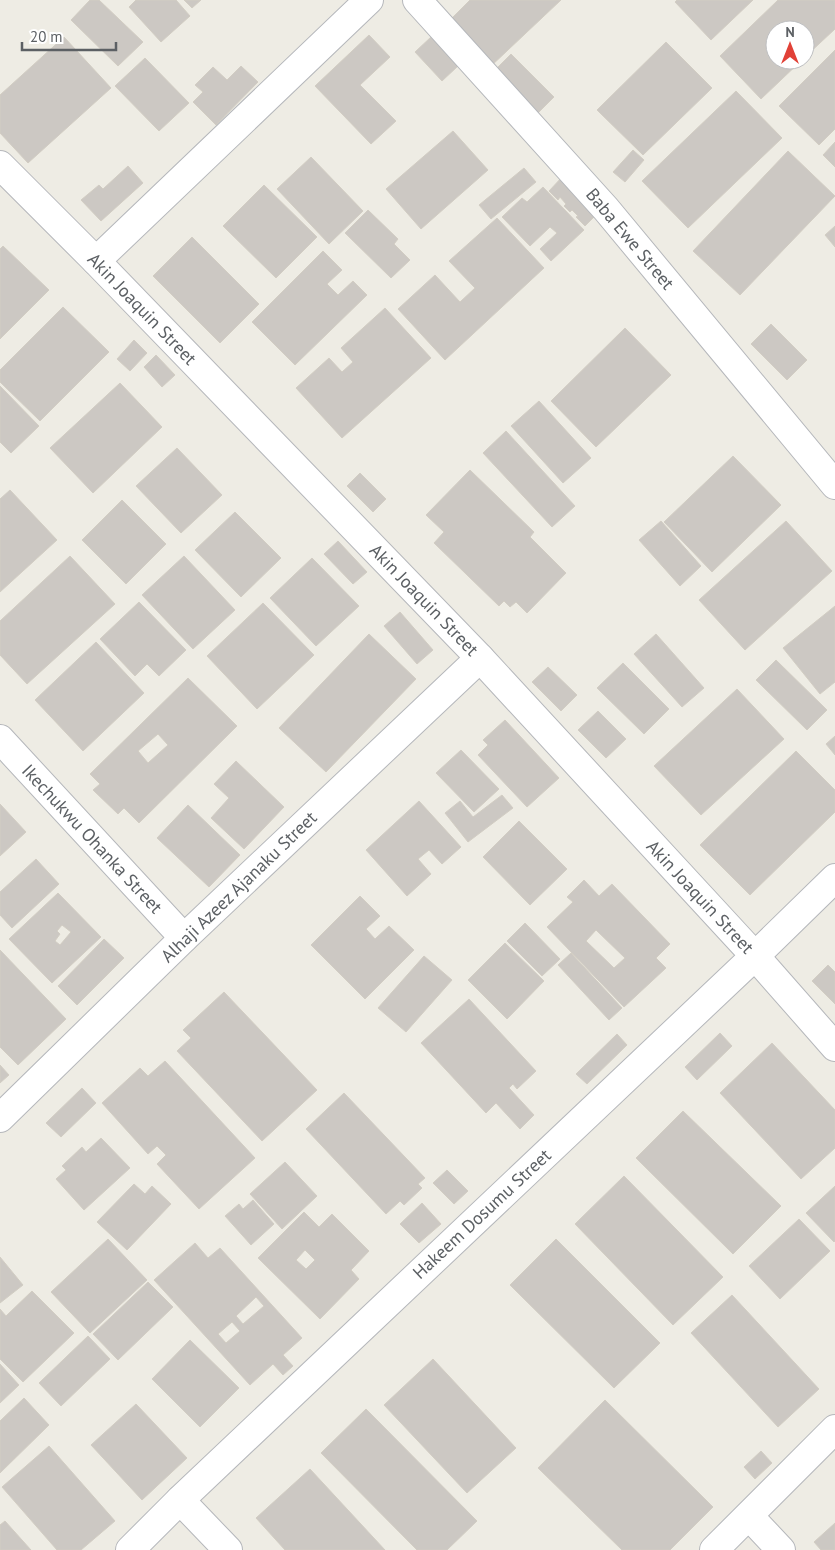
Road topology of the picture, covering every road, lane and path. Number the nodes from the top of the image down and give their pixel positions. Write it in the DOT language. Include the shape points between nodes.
graph roads {
  1 [pos="369,0"];
  2 [pos="417,0"];
  3 [pos="0,166"];
  4 [pos="96,261"];
  5 [pos="835,485"];
  6 [pos="480,658"];
  7 [pos="0,740"];
  8 [pos="835,878"];
  9 [pos="184,938"];
  10 [pos="755,956"];
  11 [pos="835,1047"];
  12 [pos="0,1118"];
  13 [pos="835,1429"];
  14 [pos="180,1500"];
  15 [pos="748,1516"];
  16 [pos="130,1550"];
  17 [pos="228,1550"];
  18 [pos="714,1550"];
  19 [pos="781,1550"];
  1 -- 4 [label="street"];
  2 -- 5 [label="street, Baba Ewe Street" via="606,210"];
  3 -- 4 [label="street, Akin Joaquin Street"];
  4 -- 6 [label="street, Akin Joaquin Street"];
  6 -- 9 [label="street, Alhaji Azeez Ajanaku Street"];
  6 -- 10 [label="street, Akin Joaquin Street"];
  7 -- 9 [label="street, Ikechukwu Ohanka Street"];
  8 -- 10 [label="street, Hakeem Dosumu Street"];
  9 -- 12 [label="street, Alhaji Azeez Ajanaku Street"];
  10 -- 11 [label="street, Akin Joaquin Street"];
  10 -- 14 [label="street, Hakeem Dosumu Street"];
  13 -- 15 [label="street"];
  14 -- 16 [label="street, Hakeem Dosumu Street"];
  14 -- 17 [label="street"];
  15 -- 18 [label="street"];
  15 -- 19 [label="street"];
}
